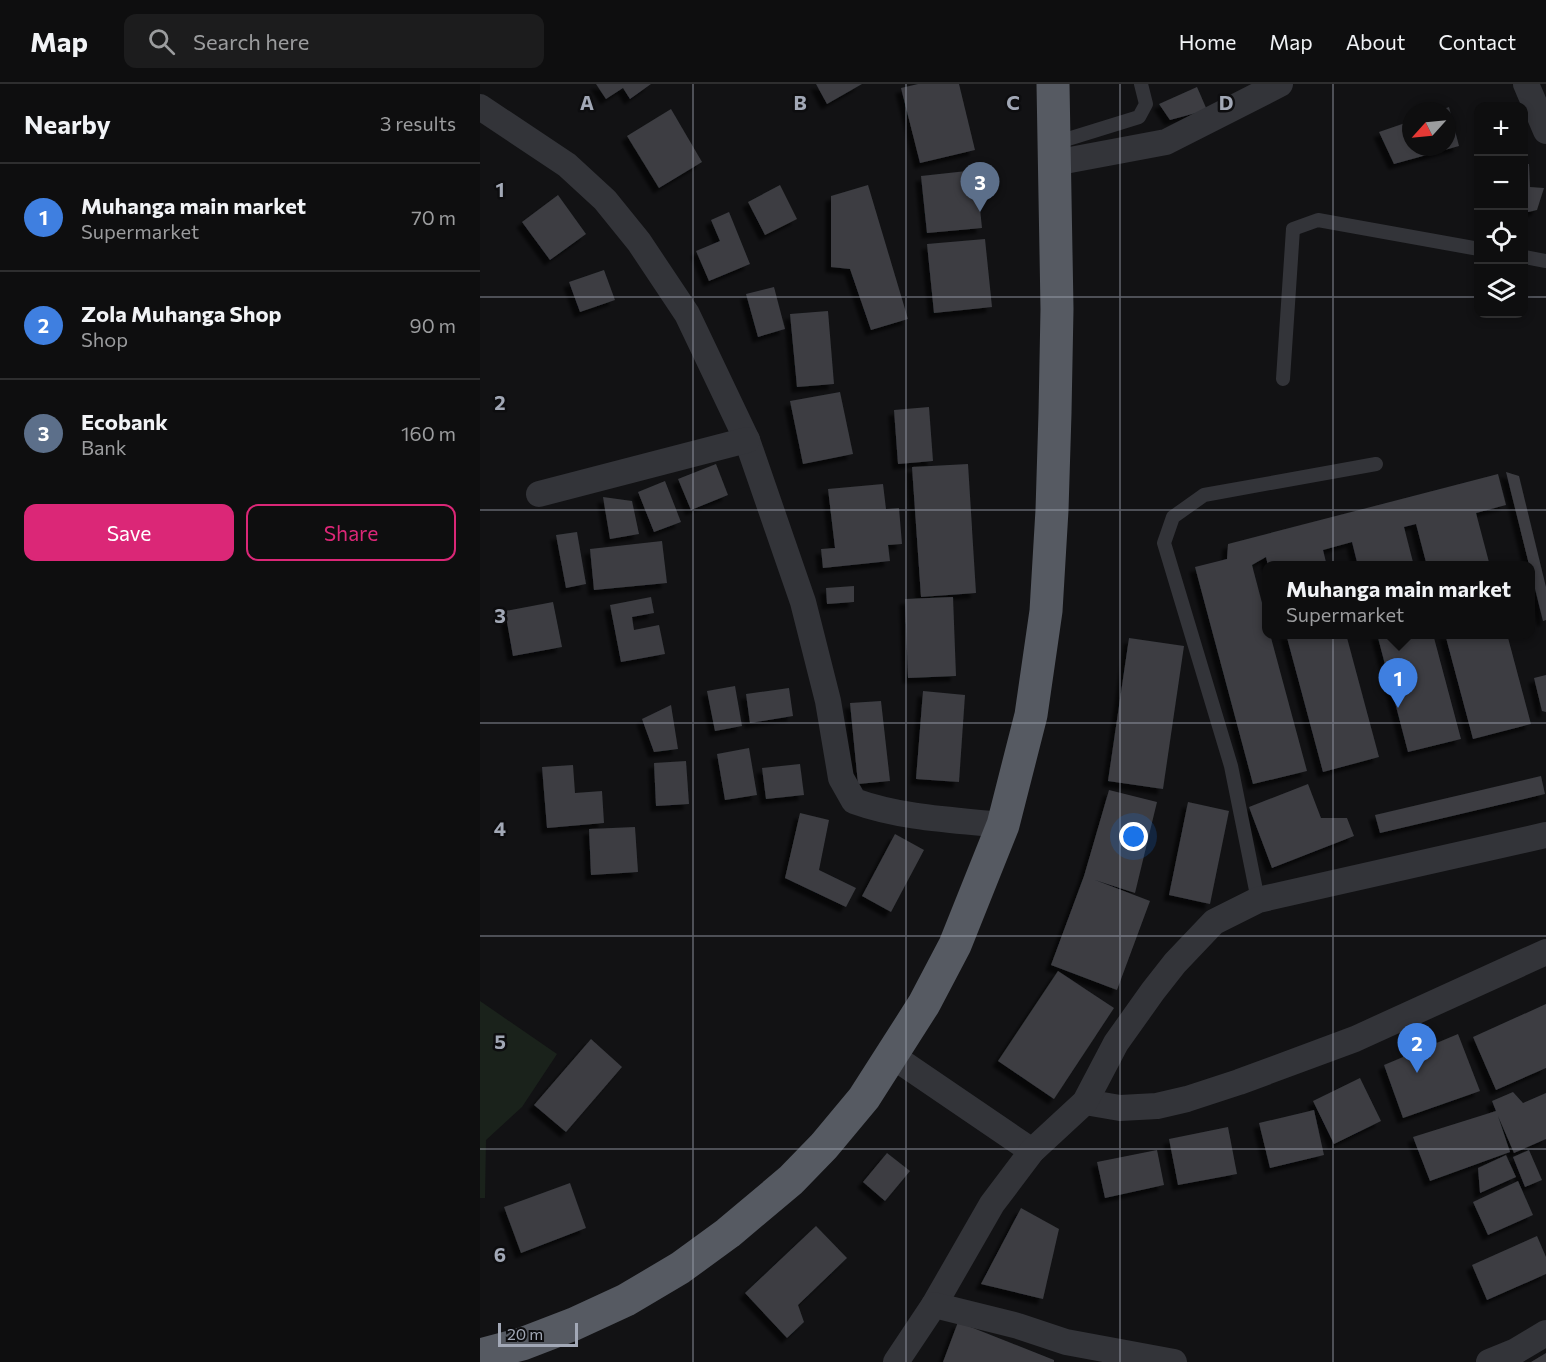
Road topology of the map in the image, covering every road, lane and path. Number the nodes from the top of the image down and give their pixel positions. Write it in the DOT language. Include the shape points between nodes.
graph roads {
  1 [pos="1053,84"];
  2 [pos="1141,84"];
  3 [pos="1280,84"];
  4 [pos="1526,84"];
  5 [pos="480,107"];
  6 [pos="1546,131"];
  7 [pos="1054,153"];
  8 [pos="1474,248"];
  9 [pos="1528,258"];
  10 [pos="1546,261"];
  11 [pos="1283,379"];
  12 [pos="747,440"];
  13 [pos="1376,464"];
  14 [pos="539,494"];
  15 [pos="1003,825"];
  16 [pos="1546,835"];
  17 [pos="1258,900"];
  18 [pos="1546,952"];
  19 [pos="891,1055"];
  20 [pos="1085,1102"];
  21 [pos="1032,1151"];
  22 [pos="934,1305"];
  23 [pos="1546,1333"];
  24 [pos="1065,1352"];
  25 [pos="480,1355"];
  26 [pos="897,1362"];
  27 [pos="1174,1362"];
  28 [pos="1489,1362"];
  1 -- 7 [label="highway"];
  2 -- 7 [label="lane" via="1146,104 1139,117"];
  3 -- 7 [label="street" via="1166,142"];
  4 -- 6 [label="street"];
  5 -- 12 [label="street" via="567,165 604,200 639,242 687,314"];
  7 -- 15 [label="highway" via="1055,413 1046,611 1031,715"];
  8 -- 11 [label="lane" via="1318,220 1293,229"];
  9 -- 10 [label="lane"];
  12 -- 14 [label="street"];
  12 -- 15 [label="street" via="803,602 828,701 841,778 854,801 877,809"];
  13 -- 17 [label="lane" via="1204,495 1173,517 1164,543 1231,765"];
  15 -- 19 [label="highway" via="955,945"];
  16 -- 17 [label="street"];
  17 -- 20 [label="street" via="1214,922 1175,963 1116,1043"];
  18 -- 20 [label="street" via="1355,1039 1187,1099 1120,1108"];
  19 -- 21 [label="street"];
  19 -- 25 [label="highway" via="864,1098 824,1146 792,1180 728,1233 626,1300 522,1344"];
  20 -- 21 [label="street"];
  21 -- 22 [label="street" via="992,1204"];
  22 -- 24 [label="street" via="1018,1326"];
  22 -- 26 [label="street"];
  23 -- 28 [label="street"];
  24 -- 27 [label="street"];
}
